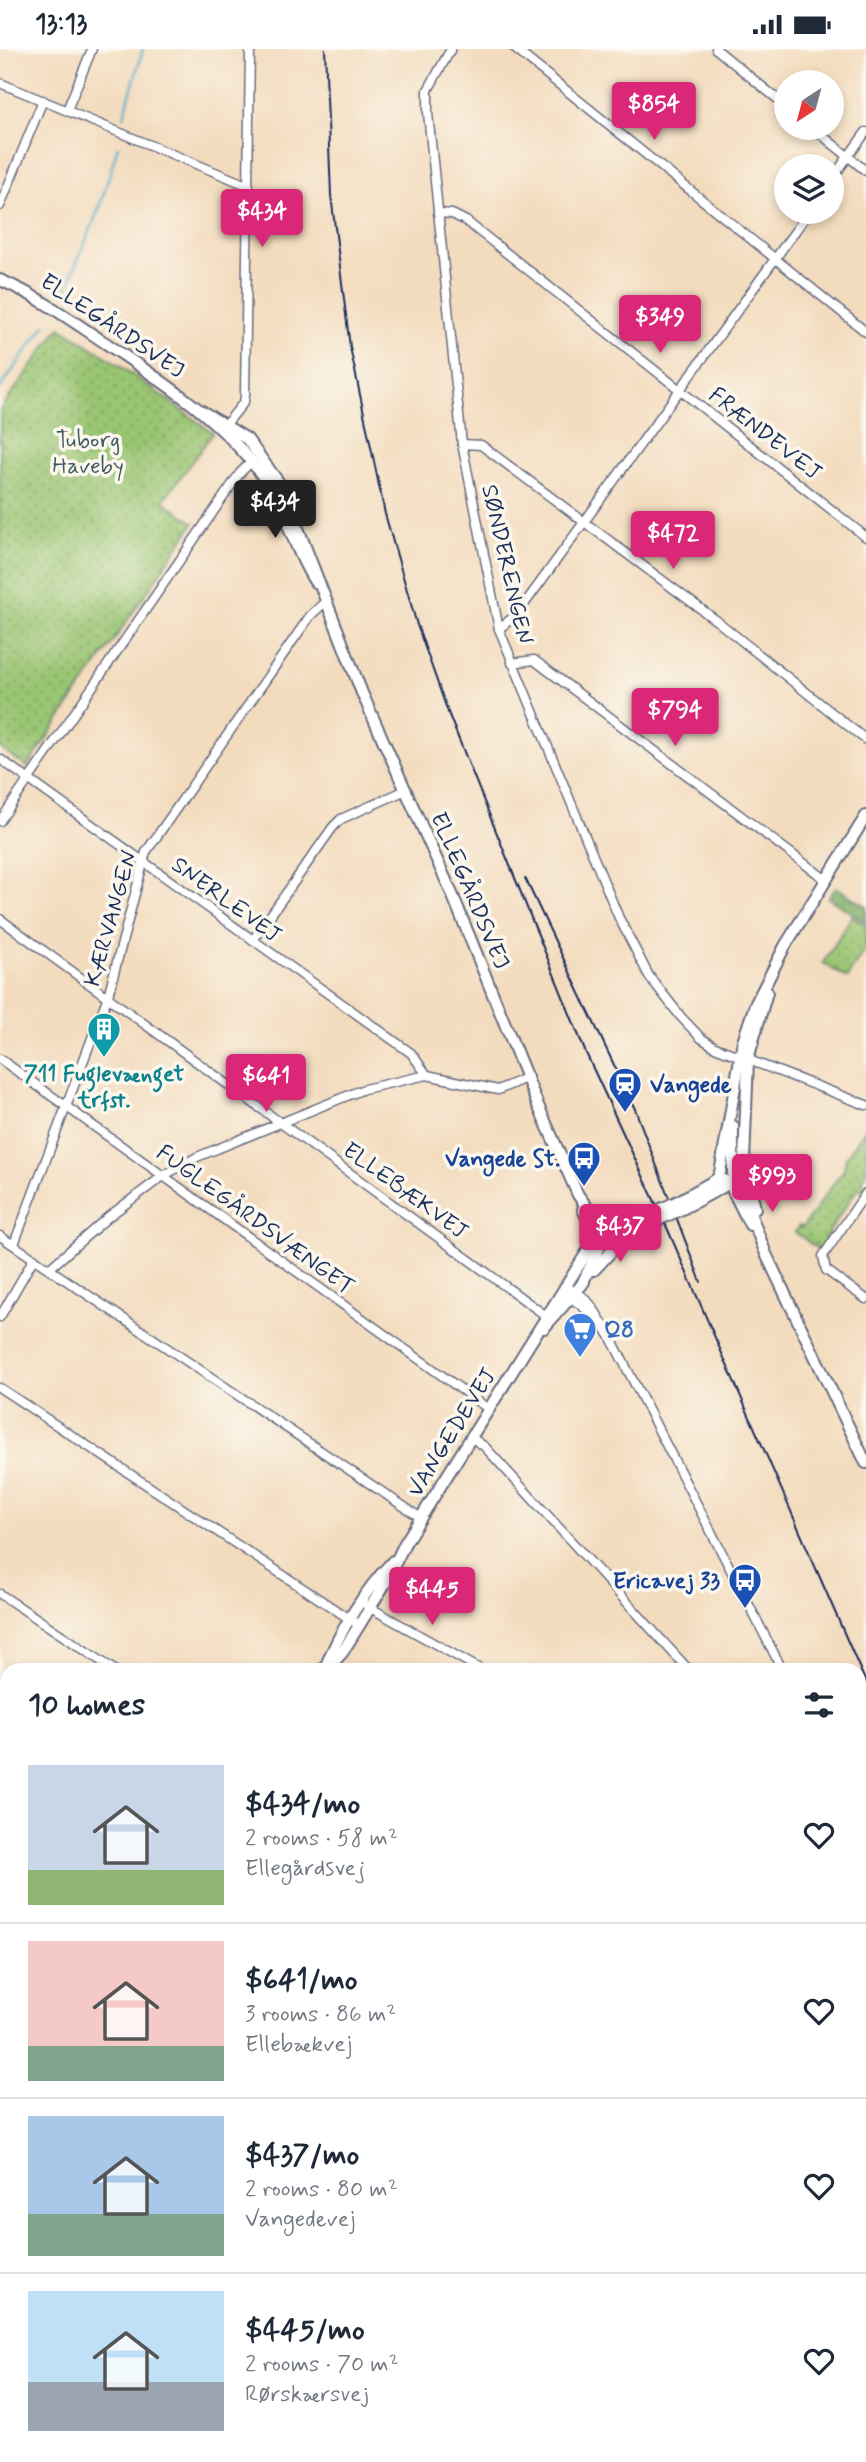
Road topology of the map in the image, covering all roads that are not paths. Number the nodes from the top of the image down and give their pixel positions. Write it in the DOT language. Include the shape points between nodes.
graph roads {
  1 [pos="92,49"];
  2 [pos="250,49"];
  3 [pos="451,49"];
  4 [pos="515,49"];
  5 [pos="716,49"];
  6 [pos="0,83"];
  7 [pos="774,96"];
  8 [pos="43,100"];
  9 [pos="67,110"];
  10 [pos="866,132"];
  11 [pos="828,140"];
  12 [pos="848,156"];
  13 [pos="844,162"];
  14 [pos="866,171"];
  15 [pos="4,183"];
  16 [pos="249,186"];
  17 [pos="0,206"];
  18 [pos="438,213"];
  19 [pos="800,224"];
  20 [pos="775,258"];
  21 [pos="0,279"];
  22 [pos="866,332"];
  23 [pos="680,389"];
  24 [pos="224,427"];
  25 [pos="462,444"];
  26 [pos="252,461"];
  27 [pos="583,524"];
  28 [pos="866,537"];
  29 [pos="327,600"];
  30 [pos="499,629"];
  31 [pos="512,663"];
  32 [pos="866,740"];
  33 [pos="0,759"];
  34 [pos="29,780"];
  35 [pos="406,790"];
  36 [pos="866,816"];
  37 [pos="0,821"];
  38 [pos="142,861"];
  39 [pos="825,879"];
  40 [pos="0,919"];
  41 [pos="253,940"];
  42 [pos="108,996"];
  43 [pos="744,1057"];
  44 [pos="0,1059"];
  45 [pos="427,1075"];
  46 [pos="528,1077"];
  47 [pos="734,1097"];
  48 [pos="866,1105"];
  49 [pos="66,1107"];
  50 [pos="283,1122"];
  51 [pos="163,1176"];
  52 [pos="717,1179"];
  53 [pos="739,1184"];
  54 [pos="866,1193"];
  55 [pos="578,1195"];
  56 [pos="682,1206"];
  57 [pos="651,1217"];
  58 [pos="598,1223"];
  59 [pos="0,1236"];
  60 [pos="603,1238"];
  61 [pos="622,1240"];
  62 [pos="13,1244"];
  63 [pos="589,1249"];
  64 [pos="34,1258"];
  65 [pos="50,1268"];
  66 [pos="564,1287"];
  67 [pos="576,1292"];
  68 [pos="866,1299"];
  69 [pos="0,1317"];
  70 [pos="549,1318"];
  71 [pos="0,1388"];
  72 [pos="490,1410"];
  73 [pos="472,1438"];
  74 [pos="866,1463"];
  75 [pos="421,1518"];
  76 [pos="0,1594"];
  77 [pos="366,1605"];
  78 [pos="355,1622"];
  79 [pos="104,1663"];
  80 [pos="331,1663"];
  81 [pos="469,1663"];
  82 [pos="683,1663"];
  83 [pos="777,1663"];
  1 -- 9 [label="street"];
  2 -- 16 [label="street"];
  3 -- 18 [label="street, SØNDERENGEN" via="428,90"];
  4 -- 20 [label="street"];
  5 -- 7 [label="street"];
  6 -- 8 [label="street"];
  8 -- 9 [label="street"];
  8 -- 15 [label="street"];
  9 -- 16 [label="street"];
  10 -- 12 [label="street"];
  11 -- 12 [label="street"];
  12 -- 13 [label="street"];
  12 -- 14 [label="street"];
  15 -- 17 [label="street"];
  16 -- 24 [label="street" via="245,394 244,403"];
  18 -- 23 [label="street, FRÆNDEVEJ" via="466,221"];
  18 -- 25 [label="street, SØNDERENGEN"];
  19 -- 20 [label="street"];
  20 -- 22 [label="street"];
  20 -- 23 [label="street"];
  21 -- 24 [label="street, ELLEGÅRDSVEJ" via="78,325"];
  23 -- 27 [label="street"];
  23 -- 28 [label="street, FRÆNDEVEJ"];
  24 -- 26 [label="street, ELLEGÅRDSVEJ"];
  24 -- 29 [label="street, ELLEGÅRDSVEJ" via="247,439 282,487"];
  25 -- 27 [label="street" via="481,445"];
  25 -- 30 [label="street, SØNDERENGEN"];
  26 -- 29 [label="street, ELLEGÅRDSVEJ" via="269,485 304,566"];
  26 -- 34 [label="street"];
  27 -- 30 [label="street" via="518,613"];
  27 -- 32 [label="street" via="717,621"];
  29 -- 35 [label="street, ELLEGÅRDSVEJ"];
  29 -- 38 [label="street, KÆRVANGEN" via="310,615"];
  30 -- 31 [label="street, SØNDERENGEN"];
  31 -- 39 [label="street" via="534,660"];
  31 -- 43 [label="street, SØNDERENGEN" via="619,918 649,976 701,1038"];
  33 -- 34 [label="street, SNERLEVEJ"];
  34 -- 37 [label="street"];
  34 -- 38 [label="street, SNERLEVEJ"];
  35 -- 41 [label="street" via="341,819"];
  35 -- 46 [label="street, ELLEGÅRDSVEJ"];
  36 -- 39 [label="street"];
  38 -- 41 [label="street, SNERLEVEJ"];
  38 -- 42 [label="street, KÆRVANGEN"];
  39 -- 43 [label="street" via="785,946"];
  40 -- 42 [label="street, ELLEBÆKVEJ"];
  41 -- 45 [label="street, SNERLEVEJ" via="411,1053"];
  42 -- 49 [label="street, KÆRVANGEN"];
  42 -- 50 [label="street, ELLEBÆKVEJ"];
  43 -- 47 [label="street"];
  43 -- 48 [label="street, SØNDERENGEN"];
  43 -- 53 [label="street"];
  44 -- 49 [label="street, FUGLEGÅRDSVÆNGET"];
  45 -- 46 [label="street" via="498,1090"];
  45 -- 50 [label="street" via="364,1089"];
  46 -- 55 [label="street, ELLEGÅRDSVEJ"];
  47 -- 52 [label="street"];
  47 -- 53 [label="street" via="732,1161"];
  49 -- 51 [label="street, FUGLEGÅRDSVÆNGET"];
  49 -- 62 [label="street, KÆRVANGEN"];
  50 -- 51 [label="street"];
  50 -- 70 [label="street, ELLEBÆKVEJ"];
  51 -- 65 [label="street"];
  51 -- 72 [label="street, FUGLEGÅRDSVÆNGET"];
  52 -- 53 [label="street"];
  52 -- 56 [label="street, VANGEDEVEJ"];
  53 -- 56 [label="street, VANGEDEVEJ"];
  53 -- 74 [label="street" via="759,1239"];
  54 -- 68 [label="street" via="823,1263"];
  55 -- 58 [label="street, ELLEGÅRDSVEJ"];
  55 -- 60 [label="street" via="589,1224"];
  55 -- 63 [label="street, ELLEGÅRDSVEJ"];
  56 -- 57 [label="street, VANGEDEVEJ, bridge"];
  57 -- 58 [label="street" via="608,1226"];
  57 -- 60 [label="street, VANGEDEVEJ"];
  57 -- 61 [label="street, VANGEDEVEJ"];
  58 -- 60 [label="street, ELLEGÅRDSVEJ"];
  59 -- 62 [label="street"];
  60 -- 61 [label="street"];
  60 -- 63 [label="street, VANGEDEVEJ"];
  60 -- 67 [label="street"];
  61 -- 67 [label="street, VANGEDEVEJ"];
  62 -- 64 [label="street"];
  63 -- 66 [label="street, VANGEDEVEJ"];
  64 -- 65 [label="street"];
  64 -- 69 [label="street"];
  65 -- 75 [label="street"];
  66 -- 67 [label="street"];
  66 -- 70 [label="street, VANGEDEVEJ"];
  67 -- 70 [label="street, VANGEDEVEJ"];
  67 -- 83 [label="street" via="589,1301"];
  70 -- 72 [label="street, VANGEDEVEJ"];
  71 -- 78 [label="street"];
  72 -- 73 [label="street, VANGEDEVEJ"];
  73 -- 75 [label="street, VANGEDEVEJ"];
  73 -- 82 [label="street"];
  75 -- 77 [label="street, VANGEDEVEJ" via="386,1582"];
  76 -- 79 [label="street"];
  77 -- 78 [label="street, VANGEDEVEJ"];
  77 -- 81 [label="street"];
  78 -- 80 [label="street, VANGEDEVEJ" via="342,1653"];
}
